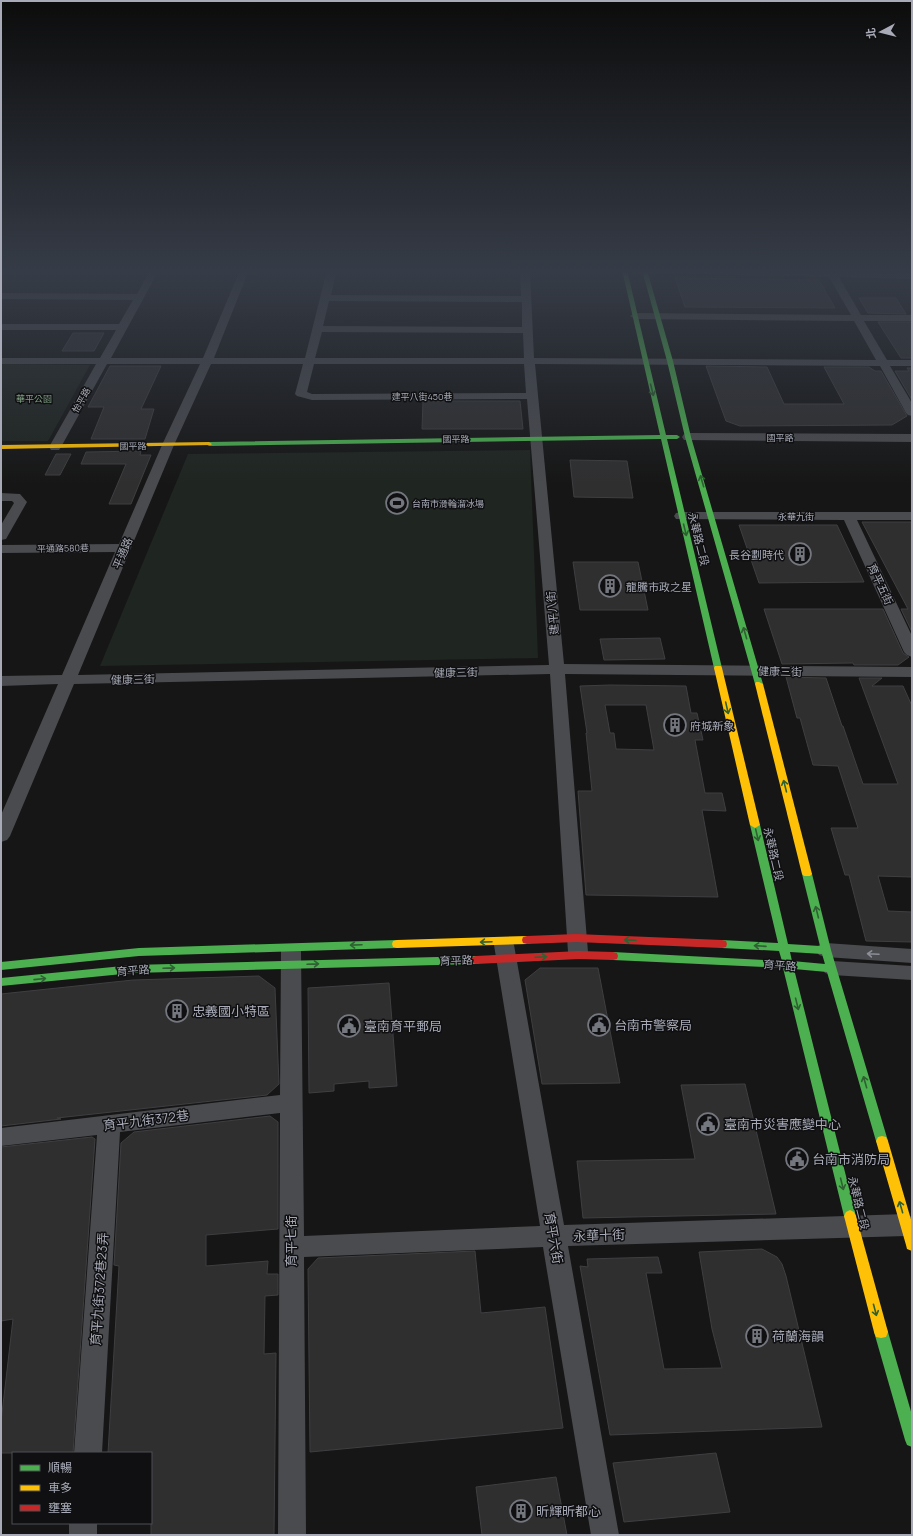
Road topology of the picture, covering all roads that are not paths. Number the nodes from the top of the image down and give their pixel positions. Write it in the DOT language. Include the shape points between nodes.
graph roads {
  1 [pos="115,342"];
  2 [pos="215,342"];
  3 [pos="314,342"];
  4 [pos="528,342"];
  5 [pos="640,342"];
  6 [pos="664,342"];
  7 [pos="870,342"];
  8 [pos="1,361"];
  9 [pos="104,361"];
  10 [pos="207,361"];
  11 [pos="309,361"];
  12 [pos="529,361"];
  13 [pos="645,361"];
  14 [pos="670,361"];
  15 [pos="883,363"];
  16 [pos="912,363"];
  17 [pos="532,396"];
  18 [pos="912,414"];
  19 [pos="663,437"];
  20 [pos="688,437"];
  21 [pos="537,438"];
  22 [pos="912,438"];
  23 [pos="168,445"];
  24 [pos="1,447"];
  25 [pos="55,447"];
  26 [pos="1,497"];
  27 [pos="681,516"];
  28 [pos="711,516"];
  29 [pos="912,516"];
  30 [pos="849,517"];
  31 [pos="1,536"];
  32 [pos="124,548"];
  33 [pos="1,549"];
  34 [pos="912,652"];
  35 [pos="557,670"];
  36 [pos="718,670"];
  37 [pos="756,671"];
  38 [pos="912,672"];
  39 [pos="67,680"];
  40 [pos="1,681"];
  41 [pos="1,836"];
  42 [pos="576,938"];
  43 [pos="783,948"];
  44 [pos="505,950"];
  45 [pos="578,955"];
  46 [pos="290,956"];
  47 [pos="912,956"];
  48 [pos="829,959"];
  49 [pos="1,966"];
  50 [pos="788,966"];
  51 [pos="912,973"];
  52 [pos="1,982"];
  53 [pos="291,1103"];
  54 [pos="110,1125"];
  55 [pos="1,1137"];
  56 [pos="853,1227"];
  57 [pos="909,1235"];
  58 [pos="554,1236"];
  59 [pos="291,1248"];
  60 [pos="912,1440"];
  61 [pos="88,1452"];
  62 [pos="84,1524"];
  63 [pos="83,1535"];
  64 [pos="292,1535"];
  65 [pos="605,1535"];
  1 -- 9 [label="street, 怡平路"];
  2 -- 10 [label="street, 平通路"];
  3 -- 11 [label="street"];
  4 -- 12 [label="street, 建平八街"];
  5 -- 13 [label="street, 永華路二段"];
  6 -- 14 [label="street, 永華路二段"];
  7 -- 15 [label="street"];
  8 -- 9 [label="street"];
  9 -- 10 [label="street"];
  9 -- 25 [label="street, 怡平路"];
  10 -- 11 [label="street"];
  10 -- 23 [label="street, 平通路"];
  11 -- 12 [label="street"];
  11 -- 17 [label="street, 建平八街450巷" via="301,394 312,397"];
  12 -- 13 [label="street"];
  12 -- 17 [label="street, 建平八街"];
  13 -- 14 [label="street"];
  13 -- 19 [label="street, 永華路二段, one-way"];
  14 -- 15 [label="street"];
  14 -- 20 [label="street, 永華路二段"];
  15 -- 16 [label="street"];
  15 -- 18 [label="street"];
  17 -- 21 [label="street, 建平八街"];
  19 -- 20 [label="street, 國平路"];
  19 -- 21 [label="street, 國平路"];
  19 -- 27 [label="street, 永華路二段"];
  20 -- 22 [label="street, 國平路"];
  28 -- 20 [label="street, 永華路二段, one-way"];
  21 -- 23 [label="street, 國平路"];
  21 -- 35 [label="street, 建平八街"];
  23 -- 25 [label="street, 國平路"];
  23 -- 32 [label="street, 平通路"];
  24 -- 25 [label="street, 國平路"];
  26 -- 31 [label="street" via="15,497 21,502"];
  27 -- 28 [label="street, 永華九街"];
  27 -- 36 [label="street, 永華路二段, one-way"];
  28 -- 30 [label="street, 永華九街"];
  37 -- 28 [label="street, 永華路二段, one-way"];
  29 -- 30 [label="street, 永華九街"];
  30 -- 34 [label="street, 育平五街"];
  32 -- 33 [label="street, 平通路580巷"];
  32 -- 39 [label="street, 平通路"];
  35 -- 36 [label="street, 健康三街"];
  35 -- 39 [label="street, 健康三街"];
  35 -- 42 [label="street, 建平八街"];
  36 -- 37 [label="street, 健康三街"];
  36 -- 43 [label="street, 永華路二段, one-way"];
  37 -- 38 [label="street, 健康三街"];
  48 -- 37 [label="street, 永華路二段, one-way"];
  39 -- 40 [label="street, 健康三街"];
  39 -- 41 [label="street, 平通路"];
  43 -- 42 [label="street, 育平路, one-way"];
  42 -- 44 [label="street, 育平路"];
  42 -- 45 [label="street, 建平八街"];
  43 -- 48 [label="street, 育平路"];
  43 -- 50 [label="street, 永華路二段"];
  44 -- 45 [label="street, 育平路, one-way"];
  46 -- 44 [label="street, 育平路, one-way"];
  44 -- 46 [label="street, 育平路, one-way"];
  44 -- 58 [label="street, 育平六街"];
  45 -- 50 [label="street, 育平路"];
  46 -- 49 [label="street, 育平路" via="139,952"];
  52 -- 46 [label="street, 育平路, one-way"];
  46 -- 53 [label="street, 育平七街"];
  47 -- 48 [label="street, 育平路, one-way"];
  48 -- 50 [label="street, 育平路"];
  48 -- 51 [label="street, 育平路"];
  57 -- 48 [label="street, 永華路二段, one-way"];
  50 -- 56 [label="street, 永華路二段, one-way"];
  53 -- 54 [label="street, 育平九街372巷"];
  53 -- 59 [label="street, 育平七街"];
  54 -- 55 [label="street, 育平九街372巷"];
  54 -- 61 [label="street, 育平九街372巷23弄"];
  56 -- 57 [label="street, 永華十街"];
  56 -- 58 [label="street, 永華十街"];
  56 -- 60 [label="street, 永華路二段, one-way"];
  58 -- 59 [label="street, 永華十街"];
  58 -- 65 [label="street, 育平六街"];
  59 -- 64 [label="street, 育平七街"];
  62 -- 63 [label="street"];
}
